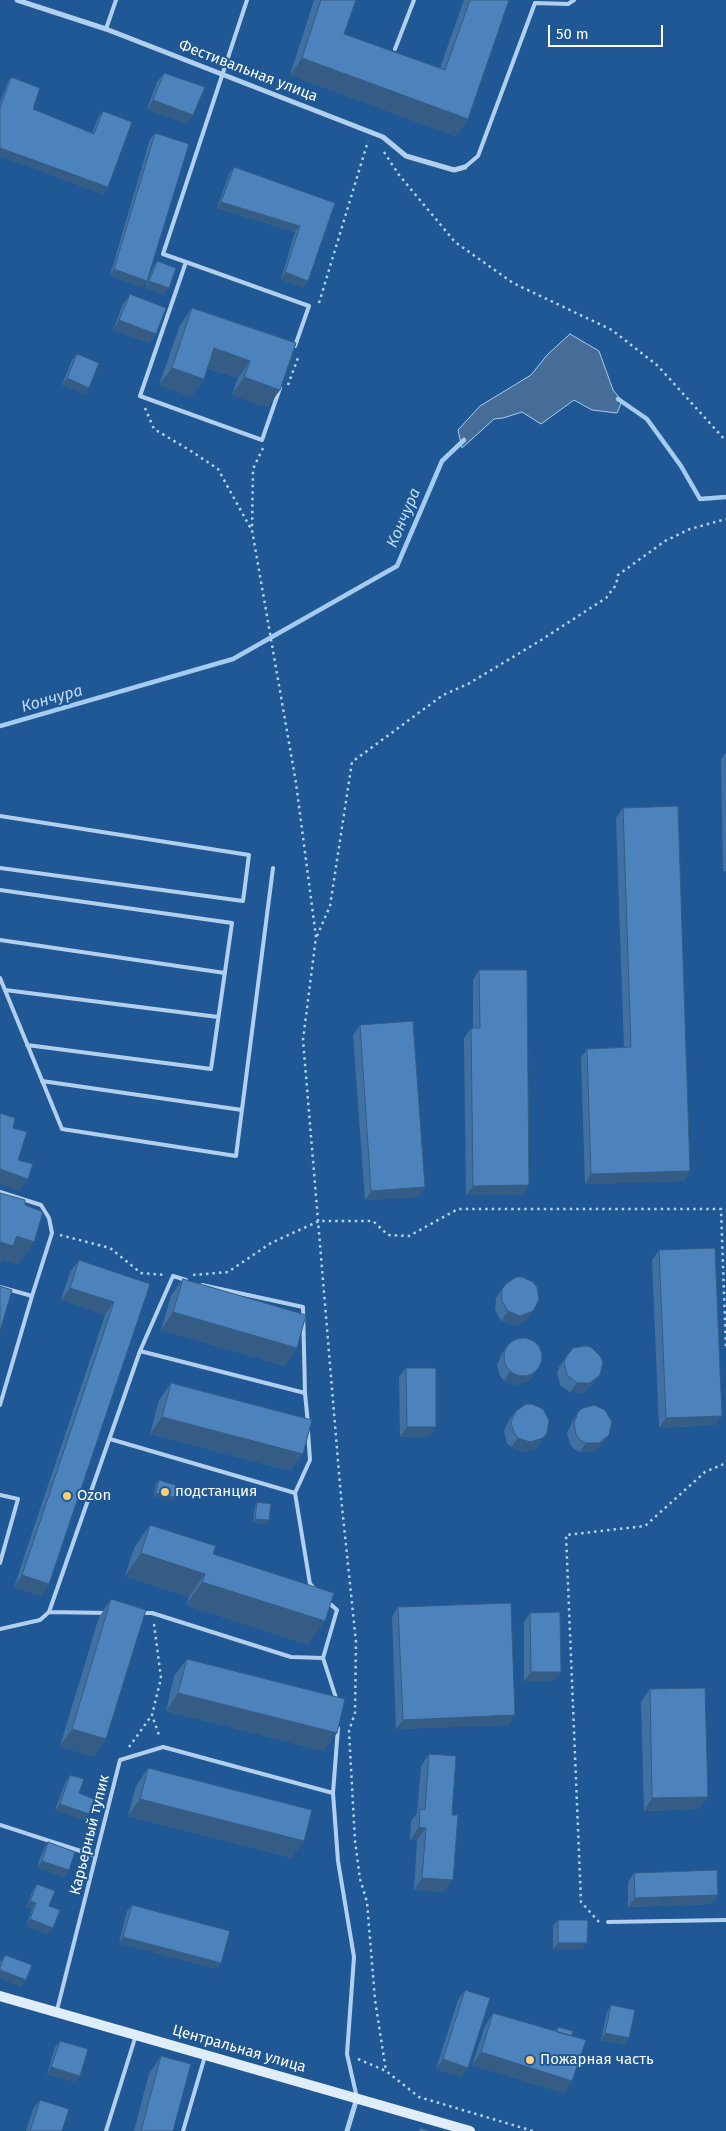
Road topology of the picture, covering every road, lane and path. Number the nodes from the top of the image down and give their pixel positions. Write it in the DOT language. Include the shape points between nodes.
graph roads {
  1 [pos="17,0"];
  2 [pos="116,0"];
  3 [pos="247,0"];
  4 [pos="414,0"];
  5 [pos="574,0"];
  6 [pos="106,29"];
  7 [pos="395,49"];
  8 [pos="222,75"];
  9 [pos="370,132"];
  10 [pos="466,167"];
  11 [pos="186,262"];
  12 [pos="293,351"];
  13 [pos="281,386"];
  14 [pos="140,396"];
  15 [pos="726,441"];
  16 [pos="726,519"];
  17 [pos="0,816"];
  18 [pos="0,868"];
  19 [pos="273,868"];
  20 [pos="0,890"];
  21 [pos="316,937"];
  22 [pos="0,940"];
  23 [pos="225,973"];
  24 [pos="0,978"];
  25 [pos="5,990"];
  26 [pos="218,1017"];
  27 [pos="27,1045"];
  28 [pos="42,1081"];
  29 [pos="242,1110"];
  30 [pos="0,1192"];
  31 [pos="319,1221"];
  32 [pos="52,1233"];
  33 [pos="173,1276"];
  34 [pos="190,1281"];
  35 [pos="199,1284"];
  36 [pos="0,1288"];
  37 [pos="32,1296"];
  38 [pos="726,1348"];
  39 [pos="140,1351"];
  40 [pos="305,1393"];
  41 [pos="0,1406"];
  42 [pos="110,1439"];
  43 [pos="726,1462"];
  44 [pos="295,1493"];
  45 [pos="0,1495"];
  46 [pos="0,1563"];
  47 [pos="317,1590"];
  48 [pos="323,1597"];
  49 [pos="49,1612"];
  50 [pos="114,1613"];
  51 [pos="133,1613"];
  52 [pos="152,1613"];
  53 [pos="0,1628"];
  54 [pos="323,1658"];
  55 [pos="340,1709"];
  56 [pos="152,1714"];
  57 [pos="339,1718"];
  58 [pos="162,1747"];
  59 [pos="120,1760"];
  60 [pos="333,1793"];
  61 [pos="0,1825"];
  62 [pos="96,1856"];
  63 [pos="726,1920"];
  64 [pos="608,1922"];
  65 [pos="600,1923"];
  66 [pos="0,1996"];
  67 [pos="56,2012"];
  68 [pos="136,2035"];
  69 [pos="347,2054"];
  70 [pos="205,2056"];
  71 [pos="386,2070"];
  72 [pos="357,2098"];
  73 [pos="106,2131"];
  74 [pos="183,2131"];
  75 [pos="347,2131"];
  76 [pos="470,2131"];
  77 [pos="533,2131"];
  1 -- 6 [label="street, Фестивальная улица"];
  2 -- 6 [label="lane"];
  3 -- 8 [label="lane"];
  4 -- 7 [label="lane"];
  5 -- 10 [label="lane" via="568,4 535,2 478,156"];
  6 -- 8 [label="street, Фестивальная улица"];
  8 -- 9 [label="street, Фестивальная улица"];
  8 -- 11 [label="lane" via="163,254"];
  9 -- 10 [label="street, Фестивальная улица" via="383,137 406,156 454,170"];
  9 -- 15 [label="path" via="399,176 455,242 513,283 612,330 658,366"];
  11 -- 12 [label="lane" via="309,306"];
  11 -- 14 [label="lane"];
  13 -- 14 [label="lane" via="262,440"];
  14 -- 21 [label="path" via="154,430 218,469 252,530 296,783"];
  16 -- 21 [label="path" via="690,529 665,541 618,575 616,585 606,598 468,684 443,695 352,762 330,906"];
  17 -- 18 [label="lane" via="250,855 242,901"];
  19 -- 29 [label="lane"];
  20 -- 23 [label="lane" via="232,922"];
  21 -- 31 [label="path" via="303,1040"];
  22 -- 23 [label="lane"];
  23 -- 26 [label="lane"];
  24 -- 25 [label="lane"];
  25 -- 26 [label="lane"];
  25 -- 27 [label="lane"];
  26 -- 27 [label="lane" via="211,1069"];
  27 -- 28 [label="lane"];
  28 -- 29 [label="lane"];
  28 -- 29 [label="lane" via="62,1129 236,1156"];
  30 -- 32 [label="lane" via="41,1205 50,1218"];
  31 -- 33 [label="path" via="271,1243 228,1272"];
  31 -- 38 [label="path" via="373,1221 388,1235 409,1236 458,1209 721,1210"];
  31 -- 71 [label="path" via="356,1642 355,1713 349,1731 355,1841 367,1902 375,2000"];
  32 -- 33 [label="path" via="110,1248 141,1273"];
  32 -- 37 [label="lane"];
  33 -- 34 [label="lane"];
  33 -- 39 [label="lane"];
  35 -- 40 [label="lane" via="303,1307"];
  36 -- 37 [label="lane"];
  37 -- 41 [label="lane"];
  39 -- 40 [label="lane"];
  39 -- 42 [label="lane"];
  40 -- 44 [label="lane" via="310,1460"];
  42 -- 44 [label="lane"];
  42 -- 49 [label="lane"];
  43 -- 65 [label="path" via="705,1472 645,1526 566,1534 581,1902"];
  44 -- 47 [label="lane" via="310,1584"];
  45 -- 46 [label="lane" via="18,1499"];
  48 -- 54 [label="lane" via="337,1610"];
  49 -- 50 [label="lane"];
  49 -- 53 [label="lane" via="40,1620"];
  51 -- 52 [label="lane"];
  52 -- 54 [label="lane" via="291,1657"];
  52 -- 56 [label="path" via="161,1678"];
  54 -- 55 [label="lane"];
  56 -- 58 [label="path"];
  56 -- 59 [label="path"];
  57 -- 60 [label="lane"];
  58 -- 59 [label="lane, Карьерный тупик"];
  58 -- 60 [label="lane"];
  59 -- 62 [label="lane, Карьерный тупик"];
  60 -- 69 [label="lane" via="338,1861 354,1957"];
  61 -- 62 [label="lane"];
  62 -- 67 [label="lane, Карьерный тупик"];
  63 -- 64 [label="lane"];
  66 -- 67 [label="main road, Центральная улица"];
  67 -- 68 [label="main road, Центральная улица"];
  68 -- 70 [label="main road, Центральная улица"];
  68 -- 73 [label="lane"];
  69 -- 71 [label="path"];
  69 -- 72 [label="lane"];
  70 -- 72 [label="main road, Центральная улица"];
  70 -- 74 [label="lane"];
  71 -- 77 [label="path" via="419,2097"];
  72 -- 75 [label="street"];
  72 -- 76 [label="main road, Центральная улица"];
}
